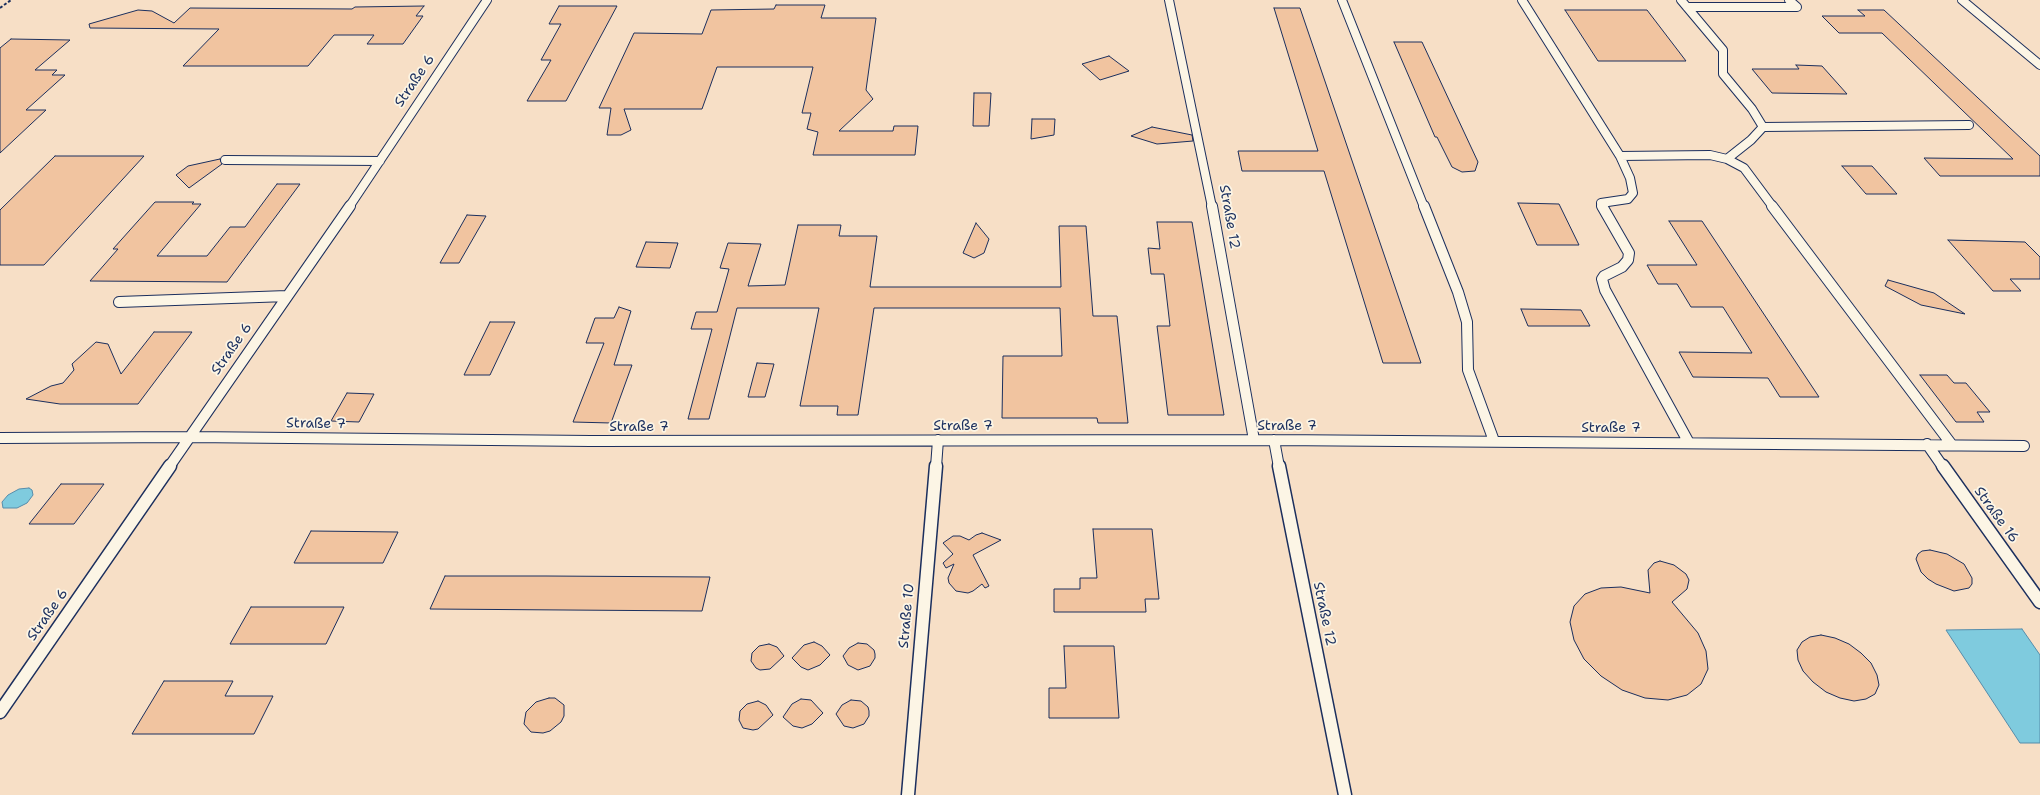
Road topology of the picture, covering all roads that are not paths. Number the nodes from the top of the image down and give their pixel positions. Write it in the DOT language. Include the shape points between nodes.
graph roads {
  1 [pos="487,0"];
  2 [pos="1169,0"];
  3 [pos="1342,0"];
  4 [pos="1522,0"];
  5 [pos="1681,0"];
  6 [pos="1789,0"];
  7 [pos="1962,0"];
  8 [pos="1687,7"];
  9 [pos="2040,65"];
  10 [pos="1969,125"];
  11 [pos="1763,127"];
  12 [pos="1620,156"];
  13 [pos="1727,158"];
  14 [pos="225,160"];
  15 [pos="380,161"];
  16 [pos="286,296"];
  17 [pos="119,302"];
  18 [pos="190,437"];
  19 [pos="0,438"];
  20 [pos="938,440"];
  21 [pos="1254,440"];
  22 [pos="1274,440"];
  23 [pos="1494,441"];
  24 [pos="1689,443"];
  25 [pos="1927,444"];
  26 [pos="1952,445"];
  27 [pos="2024,446"];
  28 [pos="2040,602"];
  29 [pos="0,712"];
  30 [pos="908,795"];
  31 [pos="1346,795"];
  1 -- 15 [label="lane, Straße 6"];
  2 -- 21 [label="lane, Straße 12" via="1209,189"];
  3 -- 23 [label="lane" via="1458,292 1467,322 1468,370"];
  4 -- 12 [label="lane"];
  5 -- 8 [label="lane"];
  6 -- 8 [label="lane" via="1796,7"];
  7 -- 9 [label="lane"];
  8 -- 11 [label="lane" via="1723,50 1723,74 1752,108"];
  10 -- 11 [label="lane"];
  11 -- 13 [label="lane" via="1751,140"];
  12 -- 13 [label="lane" via="1710,155"];
  12 -- 24 [label="lane" via="1630,178 1633,193 1628,199 1601,203 1629,254 1622,267 1602,279 1605,290"];
  13 -- 26 [label="lane" via="1744,168 1752,178"];
  14 -- 15 [label="lane"];
  15 -- 16 [label="lane, Straße 6"];
  16 -- 17 [label="lane"];
  16 -- 18 [label="lane, Straße 6"];
  18 -- 19 [label="lane, Straße 7"];
  18 -- 20 [label="lane, Straße 7" via="591,441"];
  18 -- 29 [label="lane, Straße 6"];
  20 -- 21 [label="lane, Straße 7"];
  20 -- 30 [label="lane, Straße 10"];
  21 -- 22 [label="lane, Straße 7"];
  22 -- 23 [label="lane, Straße 7"];
  22 -- 31 [label="lane, Straße 12"];
  23 -- 24 [label="lane, Straße 7"];
  24 -- 25 [label="lane, Straße 7"];
  25 -- 26 [label="lane, Straße 7"];
  25 -- 28 [label="lane, Straße 16"];
  26 -- 27 [label="lane, Straße 7"];
}
